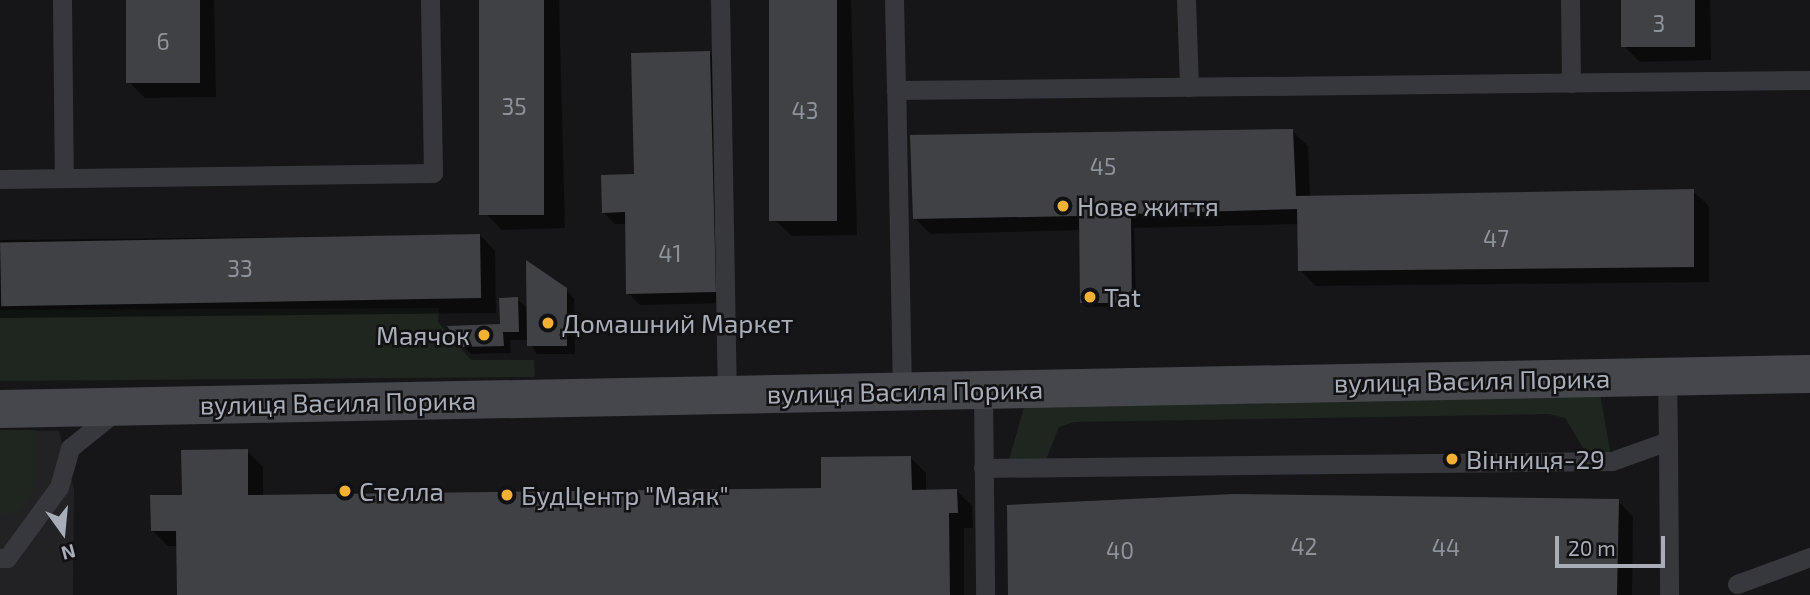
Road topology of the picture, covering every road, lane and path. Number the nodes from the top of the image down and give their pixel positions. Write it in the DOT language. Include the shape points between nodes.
graph roads {
  1 [pos="62,0"];
  2 [pos="430,0"];
  3 [pos="720,0"];
  4 [pos="894,0"];
  5 [pos="1186,0"];
  6 [pos="1570,0"];
  7 [pos="1810,80"];
  8 [pos="1571,83"];
  9 [pos="1189,87"];
  10 [pos="896,90"];
  11 [pos="64,178"];
  12 [pos="0,179"];
  13 [pos="1810,374"];
  14 [pos="1667,376"];
  15 [pos="983,390"];
  16 [pos="902,391"];
  17 [pos="727,395"];
  18 [pos="121,407"];
  19 [pos="0,409"];
  20 [pos="1668,441"];
  21 [pos="983,468"];
  22 [pos="1810,557"];
  23 [pos="0,558"];
  24 [pos="1737,584"];
  25 [pos="985,595"];
  26 [pos="1669,595"];
  1 -- 11 [label="lane"];
  2 -- 11 [label="lane" via="433,173"];
  3 -- 17 [label="lane"];
  4 -- 10 [label="lane"];
  5 -- 9 [label="lane"];
  6 -- 8 [label="lane"];
  7 -- 8 [label="lane"];
  8 -- 9 [label="lane"];
  9 -- 10 [label="lane"];
  10 -- 16 [label="lane"];
  11 -- 12 [label="lane"];
  13 -- 14 [label="street, вулиця Василя Порика"];
  14 -- 15 [label="street, вулиця Василя Порика"];
  14 -- 20 [label="lane"];
  15 -- 16 [label="street, вулиця Василя Порика"];
  15 -- 21 [label="lane"];
  16 -- 17 [label="street, вулиця Василя Порика"];
  17 -- 18 [label="street, вулиця Василя Порика"];
  18 -- 19 [label="street, вулиця Василя Порика"];
  18 -- 23 [label="lane" via="70,448 60,487 7,558"];
  20 -- 21 [label="lane" via="1612,461"];
  20 -- 26 [label="lane"];
  21 -- 25 [label="lane"];
  22 -- 24 [label="lane"];
}
